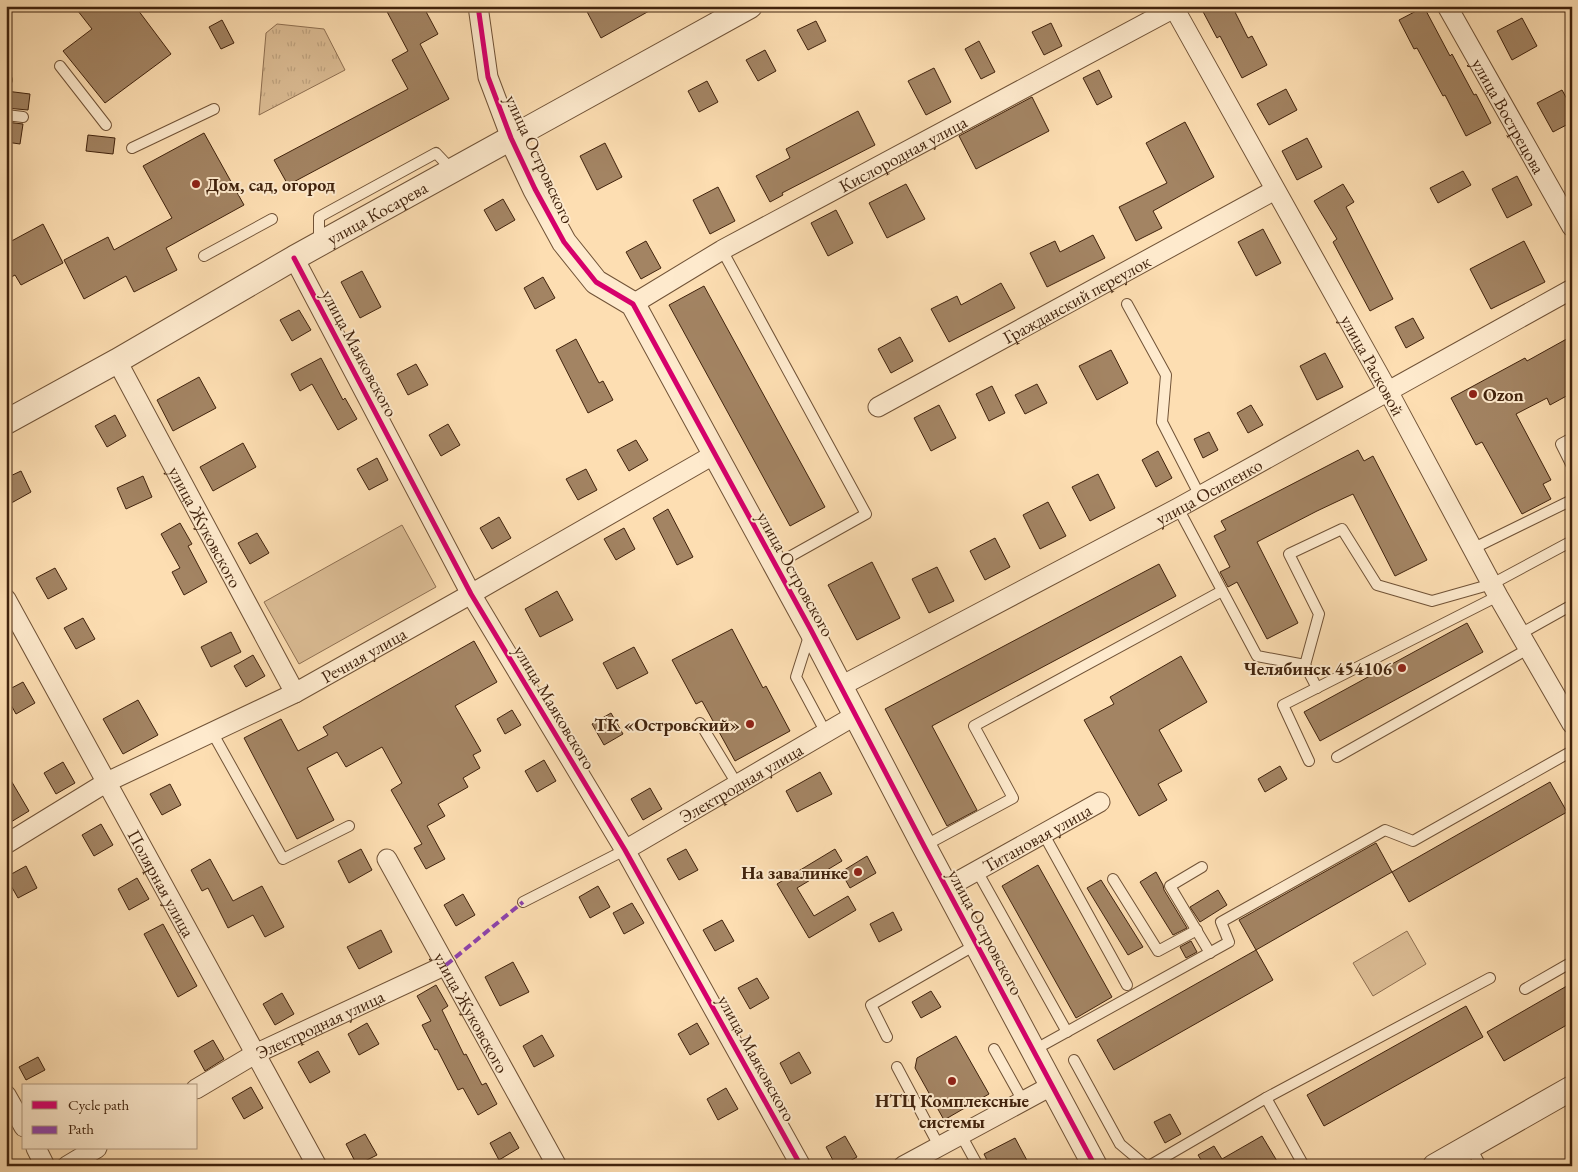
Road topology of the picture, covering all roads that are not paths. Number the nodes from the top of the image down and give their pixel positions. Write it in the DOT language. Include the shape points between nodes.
graph roads {
  1 [pos="478,6"];
  2 [pos="750,6"];
  3 [pos="1447,6"];
  4 [pos="1173,7"];
  5 [pos="60,66"];
  6 [pos="214,109"];
  7 [pos="6,115"];
  8 [pos="24,117"];
  9 [pos="106,125"];
  10 [pos="511,138"];
  11 [pos="132,148"];
  12 [pos="1275,190"];
  13 [pos="272,219"];
  14 [pos="1572,227"];
  15 [pos="722,250"];
  16 [pos="204,256"];
  17 [pos="294,258"];
  18 [pos="1572,289"];
  19 [pos="633,304"];
  20 [pos="1127,304"];
  21 [pos="117,361"];
  22 [pos="1388,391"];
  23 [pos="878,407"];
  24 [pos="6,422"];
  25 [pos="1572,438"];
  26 [pos="715,454"];
  27 [pos="1572,466"];
  28 [pos="1200,496"];
  29 [pos="1572,500"];
  30 [pos="1178,508"];
  31 [pos="1572,540"];
  32 [pos="1472,548"];
  33 [pos="775,565"];
  34 [pos="1495,590"];
  35 [pos="1222,591"];
  36 [pos="472,594"];
  37 [pos="6,599"];
  38 [pos="1572,605"];
  39 [pos="811,630"];
  40 [pos="1524,641"];
  41 [pos="1305,665"];
  42 [pos="841,686"];
  43 [pos="1317,688"];
  44 [pos="295,692"];
  45 [pos="1567,704"];
  46 [pos="856,715"];
  47 [pos="700,723"];
  48 [pos="1572,724"];
  49 [pos="212,732"];
  50 [pos="826,733"];
  51 [pos="1572,751"];
  52 [pos="1337,757"];
  53 [pos="1309,762"];
  54 [pos="107,782"];
  55 [pos="737,784"];
  56 [pos="1100,802"];
  57 [pos="350,826"];
  58 [pos="1043,833"];
  59 [pos="6,844"];
  60 [pos="924,846"];
  61 [pos="625,850"];
  62 [pos="388,859"];
  63 [pos="1202,867"];
  64 [pos="977,871"];
  65 [pos="1113,879"];
  66 [pos="946,888"];
  67 [pos="523,902"];
  68 [pos="1197,930"];
  69 [pos="977,944"];
  70 [pos="1210,953"];
  71 [pos="1572,962"];
  72 [pos="446,965"];
  73 [pos="1490,978"];
  74 [pos="1127,985"];
  75 [pos="1525,989"];
  76 [pos="1067,1032"];
  77 [pos="887,1037"];
  78 [pos="994,1049"];
  79 [pos="1034,1050"];
  80 [pos="255,1054"];
  81 [pos="1074,1060"];
  82 [pos="897,1067"];
  83 [pos="1052,1086"];
  84 [pos="198,1088"];
  85 [pos="1572,1088"];
  86 [pos="6,1095"];
  87 [pos="1266,1098"];
  88 [pos="1023,1101"];
  89 [pos="22,1123"];
  90 [pos="961,1134"];
  91 [pos="939,1146"];
  92 [pos="37,1150"];
  93 [pos="94,1150"];
  94 [pos="1475,1156"];
  95 [pos="45,1166"];
  96 [pos="67,1166"];
  97 [pos="317,1166"];
  98 [pos="557,1166"];
  99 [pos="801,1166"];
  100 [pos="902,1166"];
  101 [pos="978,1166"];
  102 [pos="1095,1166"];
  103 [pos="1147,1166"];
  104 [pos="1304,1166"];
  105 [pos="1435,1166"];
  1 -- 10 [label="street, улица Островского" via="488,77"];
  2 -- 10 [label="street, улица Косарева"];
  3 -- 14 [label="street, улица Вострецова"];
  4 -- 12 [label="street, улица Расковой"];
  4 -- 15 [label="street, Кислородная улица"];
  5 -- 9 [label="lane"];
  6 -- 11 [label="lane"];
  7 -- 8 [label="lane"];
  10 -- 17 [label="street, улица Косарева"];
  10 -- 19 [label="street, улица Островского" via="564,242 596,282"];
  12 -- 22 [label="street, улица Расковой"];
  12 -- 23 [label="street, Гражданский переулок"];
  13 -- 16 [label="lane"];
  15 -- 19 [label="street, Кислородная улица"];
  15 -- 33 [label="lane" via="866,514"];
  17 -- 21 [label="street, улица Косарева"];
  17 -- 36 [label="street, улица Маяковского"];
  18 -- 22 [label="street, улица Осипенко"];
  19 -- 26 [label="street, улица Островского"];
  20 -- 28 [label="lane" via="1166,375 1162,422"];
  21 -- 24 [label="street, улица Косарева"];
  21 -- 44 [label="street, улица Жуковского"];
  22 -- 28 [label="street, улица Осипенко"];
  22 -- 32 [label="street, улица Расковой"];
  25 -- 27 [label="lane" via="1560,444"];
  26 -- 33 [label="street, улица Островского"];
  26 -- 36 [label="street, Речная улица"];
  28 -- 30 [label="street, улица Осипенко"];
  29 -- 32 [label="lane"];
  30 -- 35 [label="lane"];
  30 -- 42 [label="street, улица Осипенко"];
  31 -- 34 [label="lane"];
  32 -- 34 [label="street, улица Расковой"];
  33 -- 39 [label="street, улица Островского"];
  34 -- 40 [label="street, улица Расковой"];
  34 -- 41 [label="lane" via="1432,601 1378,586 1342,529 1289,554 1319,614"];
  34 -- 43 [label="lane"];
  35 -- 41 [label="lane" via="1257,656"];
  35 -- 60 [label="lane" via="974,726 1013,798"];
  36 -- 44 [label="street, Речная улица"];
  36 -- 61 [label="street, улица Маяковского"];
  37 -- 54 [label="street, Полярная улица"];
  38 -- 40 [label="lane"];
  39 -- 42 [label="street, улица Островского"];
  39 -- 50 [label="lane" via="796,677"];
  40 -- 45 [label="street, улица Расковой"];
  40 -- 52 [label="lane"];
  41 -- 43 [label="lane"];
  42 -- 46 [label="street, улица Островского"];
  43 -- 53 [label="lane" via="1283,705"];
  44 -- 49 [label="street, Речная улица"];
  45 -- 48 [label="street, улица Расковой"];
  46 -- 50 [label="street, Электродная улица"];
  46 -- 60 [label="street, улица Островского"];
  47 -- 55 [label="lane"];
  49 -- 54 [label="street, Речная улица"];
  49 -- 57 [label="lane" via="283,859"];
  50 -- 55 [label="street, Электродная улица"];
  51 -- 70 [label="lane" via="1413,841 1385,830 1221,922 1229,942"];
  54 -- 59 [label="street, Речная улица"];
  54 -- 80 [label="street, Полярная улица"];
  55 -- 61 [label="street, Электродная улица"];
  56 -- 58 [label="street, Титановая улица"];
  58 -- 64 [label="street, Титановая улица"];
  58 -- 74 [label="lane"];
  60 -- 66 [label="street, улица Островского"];
  61 -- 67 [label="lane"];
  61 -- 99 [label="street, улица Маяковского"];
  62 -- 72 [label="street, улица Жуковского"];
  63 -- 68 [label="lane" via="1170,886"];
  64 -- 66 [label="street, Титановая улица"];
  64 -- 76 [label="lane"];
  65 -- 68 [label="lane" via="1158,951"];
  66 -- 69 [label="street, улица Островского"];
  68 -- 70 [label="lane"];
  69 -- 77 [label="lane" via="871,1005"];
  69 -- 79 [label="street, улица Островского"];
  70 -- 76 [label="lane"];
  71 -- 75 [label="lane"];
  72 -- 80 [label="street, Электродная улица"];
  72 -- 98 [label="street, улица Жуковского"];
  73 -- 87 [label="lane"];
  76 -- 79 [label="lane"];
  78 -- 88 [label="lane"];
  79 -- 83 [label="street, улица Островского"];
  80 -- 84 [label="street, Электродная улица"];
  80 -- 97 [label="street, Полярная улица"];
  81 -- 103 [label="lane" via="1120,1144"];
  82 -- 91 [label="lane"];
  83 -- 88 [label="street"];
  83 -- 102 [label="street, улица Островского"];
  85 -- 94 [label="street"];
  86 -- 89 [label="street"];
  87 -- 103 [label="lane"];
  87 -- 104 [label="lane"];
  88 -- 90 [label="street"];
  90 -- 91 [label="street"];
  90 -- 101 [label="lane"];
  91 -- 100 [label="street"];
  92 -- 95 [label="street"];
  93 -- 96 [label="street"];
  94 -- 105 [label="street"];
}
